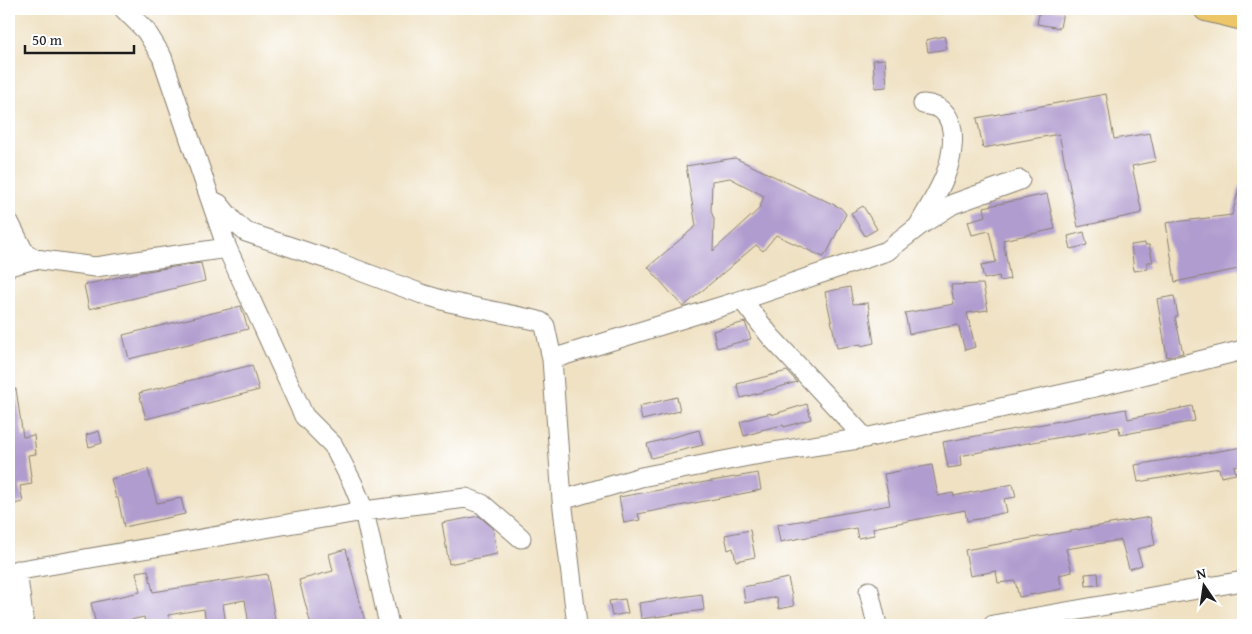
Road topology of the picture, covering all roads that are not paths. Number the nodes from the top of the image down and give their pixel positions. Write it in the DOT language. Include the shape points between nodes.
graph roads {
  1 [pos="124,9"];
  2 [pos="1206,9"];
  3 [pos="1243,18"];
  4 [pos="923,104"];
  5 [pos="1020,180"];
  6 [pos="210,199"];
  7 [pos="9,222"];
  8 [pos="919,226"];
  9 [pos="227,248"];
  10 [pos="35,259"];
  11 [pos="9,266"];
  12 [pos="742,300"];
  13 [pos="1243,350"];
  14 [pos="552,359"];
  15 [pos="865,438"];
  16 [pos="562,500"];
  17 [pos="364,512"];
  18 [pos="521,538"];
  19 [pos="13,571"];
  20 [pos="1243,581"];
  21 [pos="869,591"];
  22 [pos="24,625"];
  23 [pos="389,625"];
  24 [pos="577,625"];
  25 [pos="877,625"];
  26 [pos="993,625"];
  1 -- 6 [label="street" via="146,32 162,57"];
  2 -- 3 [label="main road"];
  4 -- 8 [label="street" via="941,109 950,120 952,145 945,175"];
  5 -- 8 [label="street" via="953,204"];
  6 -- 9 [label="street"];
  6 -- 14 [label="street" via="246,232 422,294 540,322 547,332"];
  7 -- 10 [label="street" via="24,252"];
  8 -- 12 [label="street" via="887,251"];
  9 -- 10 [label="street" via="95,267"];
  9 -- 17 [label="street" via="304,416 333,445 354,484"];
  10 -- 11 [label="street"];
  12 -- 14 [label="street"];
  12 -- 15 [label="street" via="771,337"];
  13 -- 15 [label="street"];
  14 -- 16 [label="street"];
  15 -- 16 [label="street" via="641,477"];
  16 -- 24 [label="street"];
  17 -- 18 [label="street" via="466,498 482,504"];
  17 -- 19 [label="street"];
  17 -- 23 [label="street"];
  19 -- 22 [label="street"];
  20 -- 26 [label="street"];
  21 -- 25 [label="street"];
}
